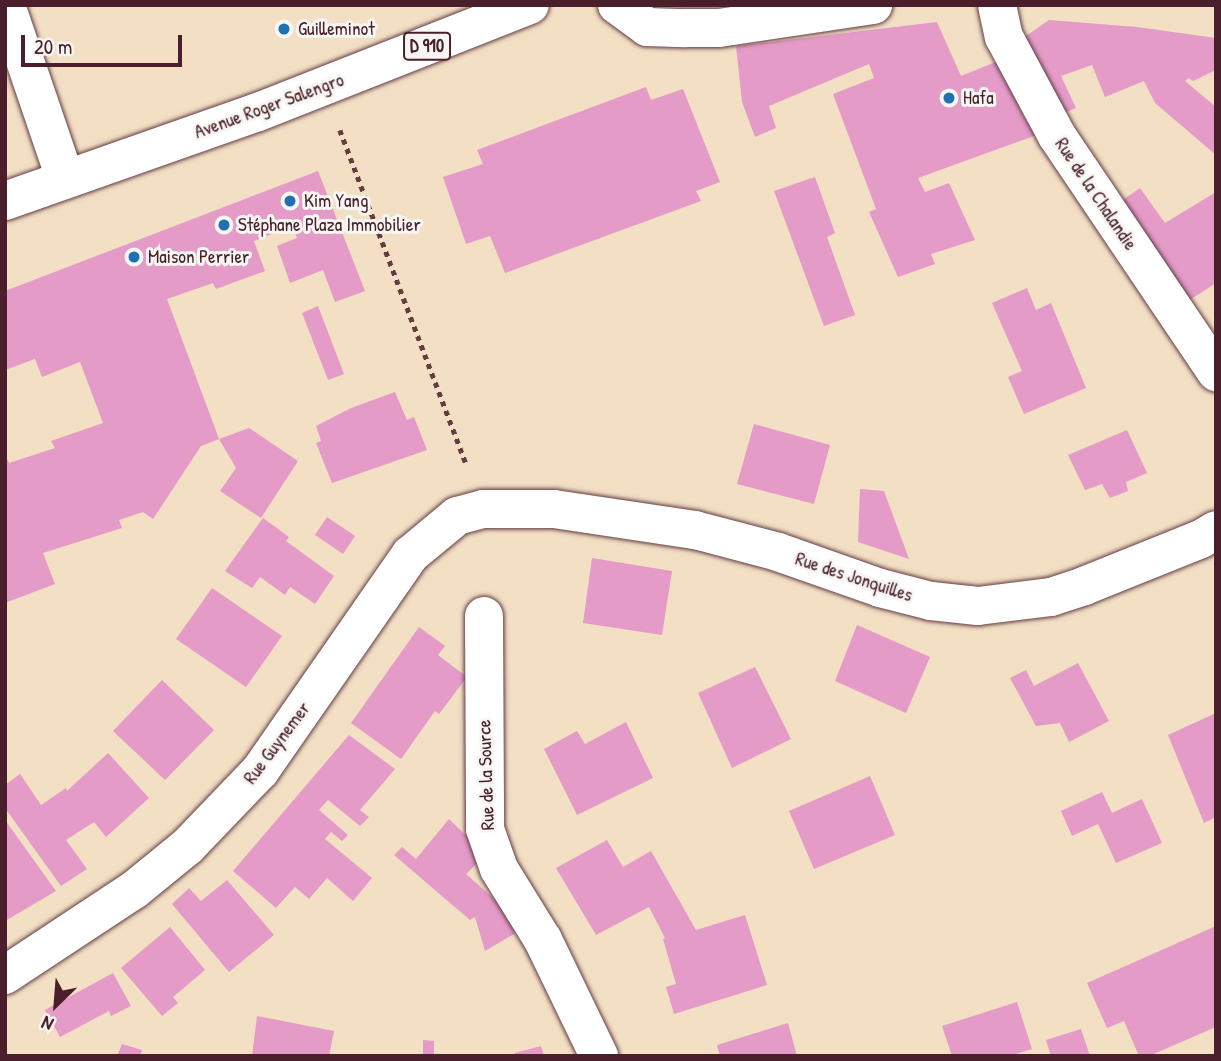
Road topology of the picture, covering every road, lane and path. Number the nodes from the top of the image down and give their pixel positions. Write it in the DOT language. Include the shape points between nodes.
graph roads {
  1 [pos="6,5"];
  2 [pos="530,5"];
  3 [pos="617,5"];
  4 [pos="873,5"];
  5 [pos="997,5"];
  6 [pos="324,87"];
  7 [pos="65,178"];
  8 [pos="5,201"];
  9 [pos="1216,372"];
  10 [pos="483,509"];
  11 [pos="1216,530"];
  12 [pos="485,616"];
  13 [pos="5,975"];
  14 [pos="599,1056"];
  1 -- 7 [label="street"];
  2 -- 6 [label="street, Avenue Roger Salengro / D 910"];
  3 -- 4 [label="street" via="647,27 685,28 719,28"];
  5 -- 9 [label="street, Rue de la Chalandie" via="1004,37 1057,136"];
  6 -- 7 [label="street, Avenue Roger Salengro / D 910"];
  6 -- 10 [label="path"];
  7 -- 8 [label="street, Avenue Roger Salengro / D 910"];
  10 -- 11 [label="street, Rue des Jonquilles" via="554,509 695,530 778,552 880,588 978,606 1051,597"];
  10 -- 13 [label="street, Rue Guynemer" via="457,516 410,555 260,771 188,846 134,890"];
  12 -- 14 [label="street, Rue de la Source" via="485,829 499,869 542,940"];
}
